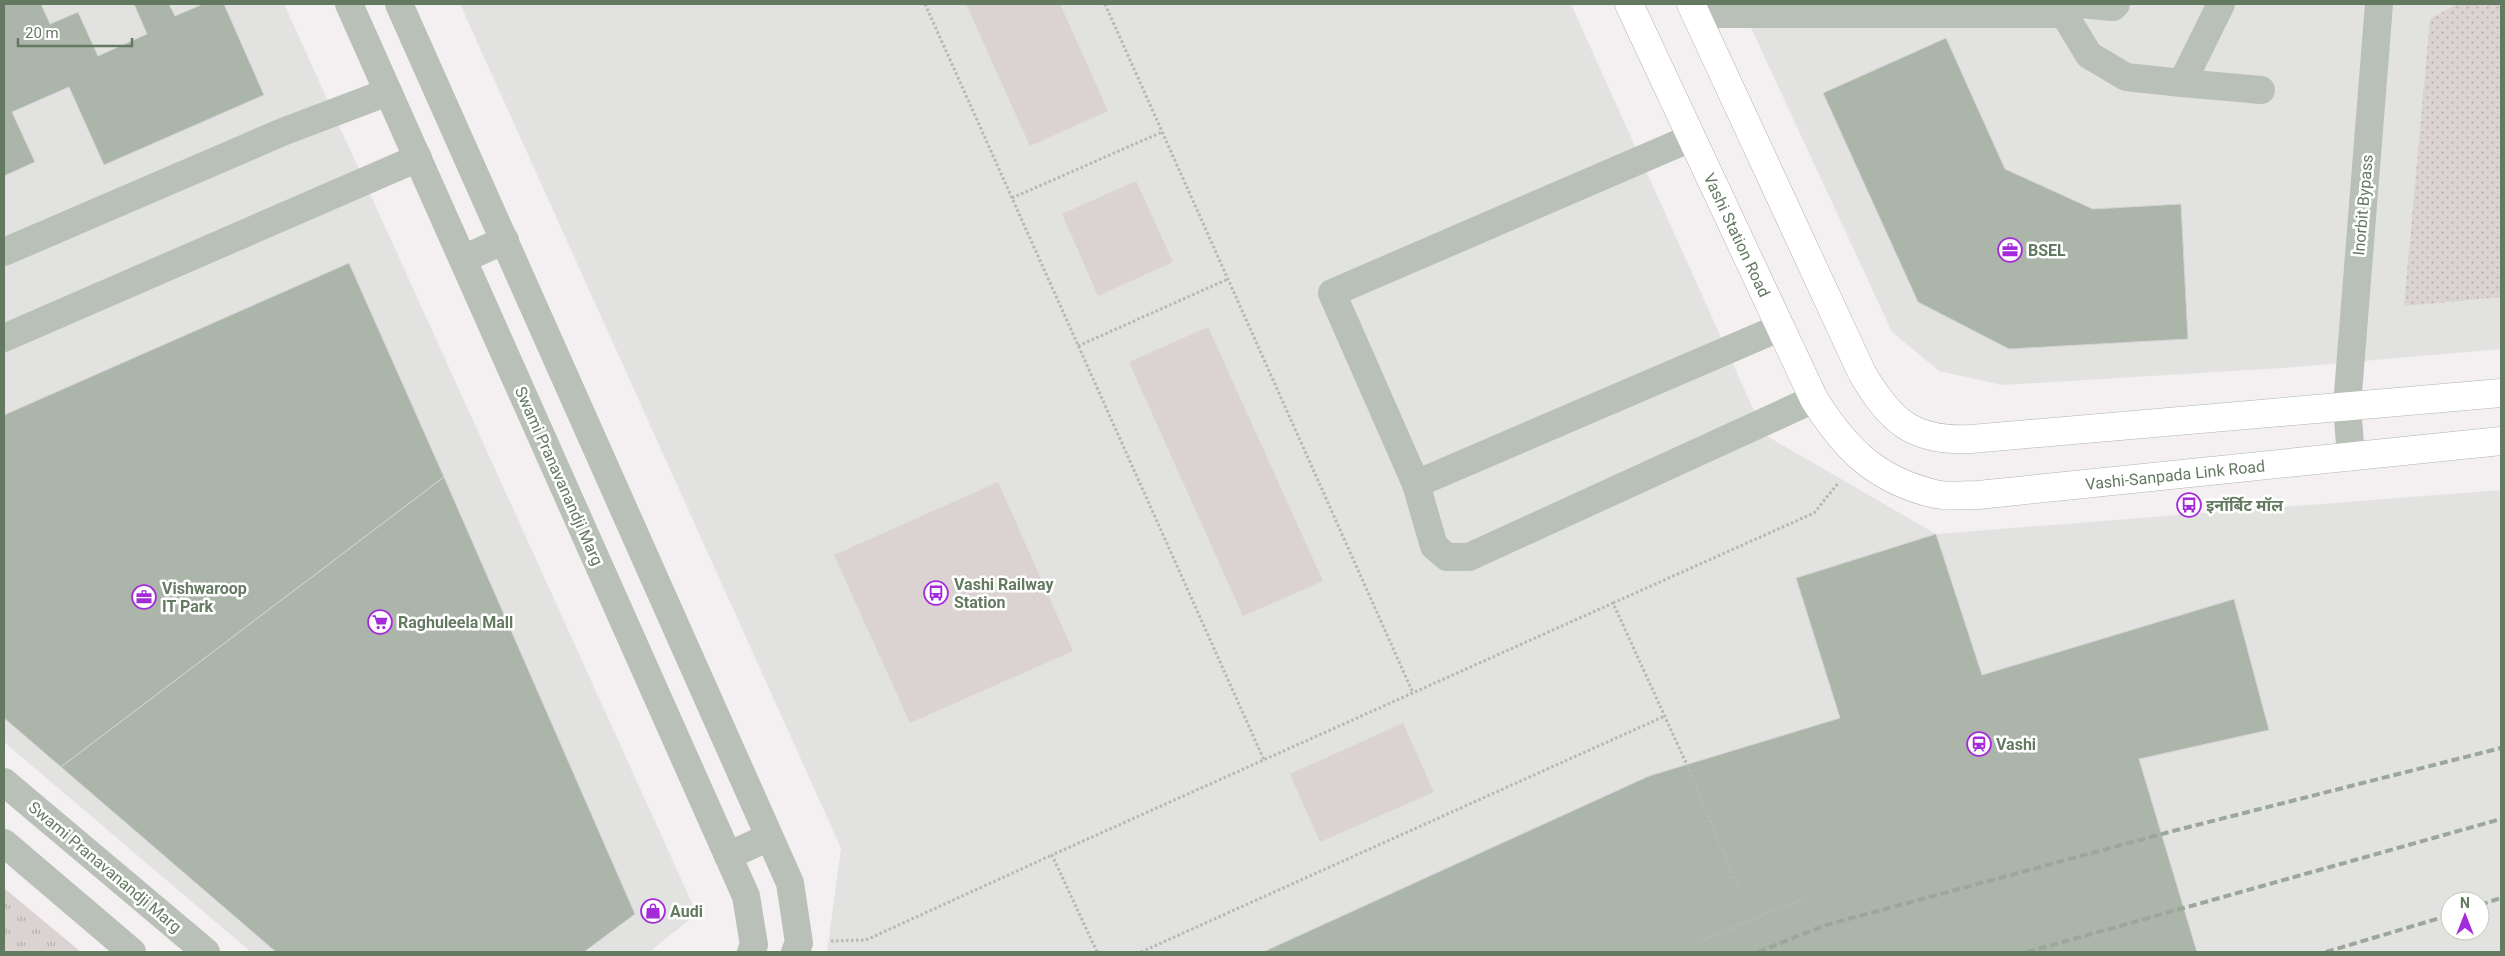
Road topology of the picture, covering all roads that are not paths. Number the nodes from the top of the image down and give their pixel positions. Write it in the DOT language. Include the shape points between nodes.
graph roads {
  1 [pos="349,4"];
  2 [pos="399,4"];
  3 [pos="1629,4"];
  4 [pos="2081,4"];
  5 [pos="2116,4"];
  6 [pos="2221,4"];
  7 [pos="2379,4"];
  8 [pos="1694,9"];
  9 [pos="2182,83"];
  10 [pos="2262,90"];
  11 [pos="388,92"];
  12 [pos="1691,138"];
  13 [pos="418,158"];
  14 [pos="505,240"];
  15 [pos="4,252"];
  16 [pos="463,259"];
  17 [pos="1779,328"];
  18 [pos="4,338"];
  19 [pos="2501,393"];
  20 [pos="1814,399"];
  21 [pos="2347,406"];
  22 [pos="2501,441"];
  23 [pos="1858,457"];
  24 [pos="2351,457"];
  25 [pos="1416,484"];
  26 [pos="4,782"];
  27 [pos="770,837"];
  28 [pos="4,843"];
  29 [pos="728,856"];
  30 [pos="797,947"];
  31 [pos="132,952"];
  32 [pos="206,952"];
  33 [pos="751,952"];
  1 -- 11 [label="street, Swami Pranavanandji Marg"];
  2 -- 14 [label="street"];
  3 -- 12 [label="main road, Vashi Station Road"];
  4 -- 5 [label="street" via="2113,7"];
  6 -- 9 [label="street"];
  7 -- 21 [label="street, Inorbit Bypass"];
  8 -- 9 [label="street" via="2064,14 2089,55 2126,77"];
  8 -- 21 [label="main road" via="1862,373 1892,416 1918,433 1945,440"];
  9 -- 10 [label="street"];
  11 -- 13 [label="street, Swami Pranavanandji Marg"];
  11 -- 15 [label="street" via="270,137"];
  12 -- 17 [label="main road, Vashi Station Road"];
  12 -- 25 [label="street" via="1332,293"];
  13 -- 16 [label="street, Swami Pranavanandji Marg"];
  13 -- 18 [label="street"];
  14 -- 16 [label="street"];
  14 -- 27 [label="street"];
  16 -- 29 [label="street, Swami Pranavanandji Marg"];
  17 -- 20 [label="main road, Vashi Station Road"];
  17 -- 25 [label="street"];
  19 -- 21 [label="main road"];
  20 -- 23 [label="main road, Vashi Station Road" via="1832,428"];
  20 -- 25 [label="street" via="1469,557 1447,557 1434,546"];
  21 -- 24 [label="street, Inorbit Bypass"];
  22 -- 24 [label="main road, Vashi-Sanpada Link Road"];
  23 -- 24 [label="main road, Vashi-Sanpada Link Road" via="1896,482 1937,494 1978,495"];
  26 -- 32 [label="street, Swami Pranavanandji Marg"];
  27 -- 29 [label="street"];
  27 -- 30 [label="street" via="790,883"];
  28 -- 31 [label="street"];
  29 -- 33 [label="street, Swami Pranavanandji Marg" via="746,896 754,945"];
}
